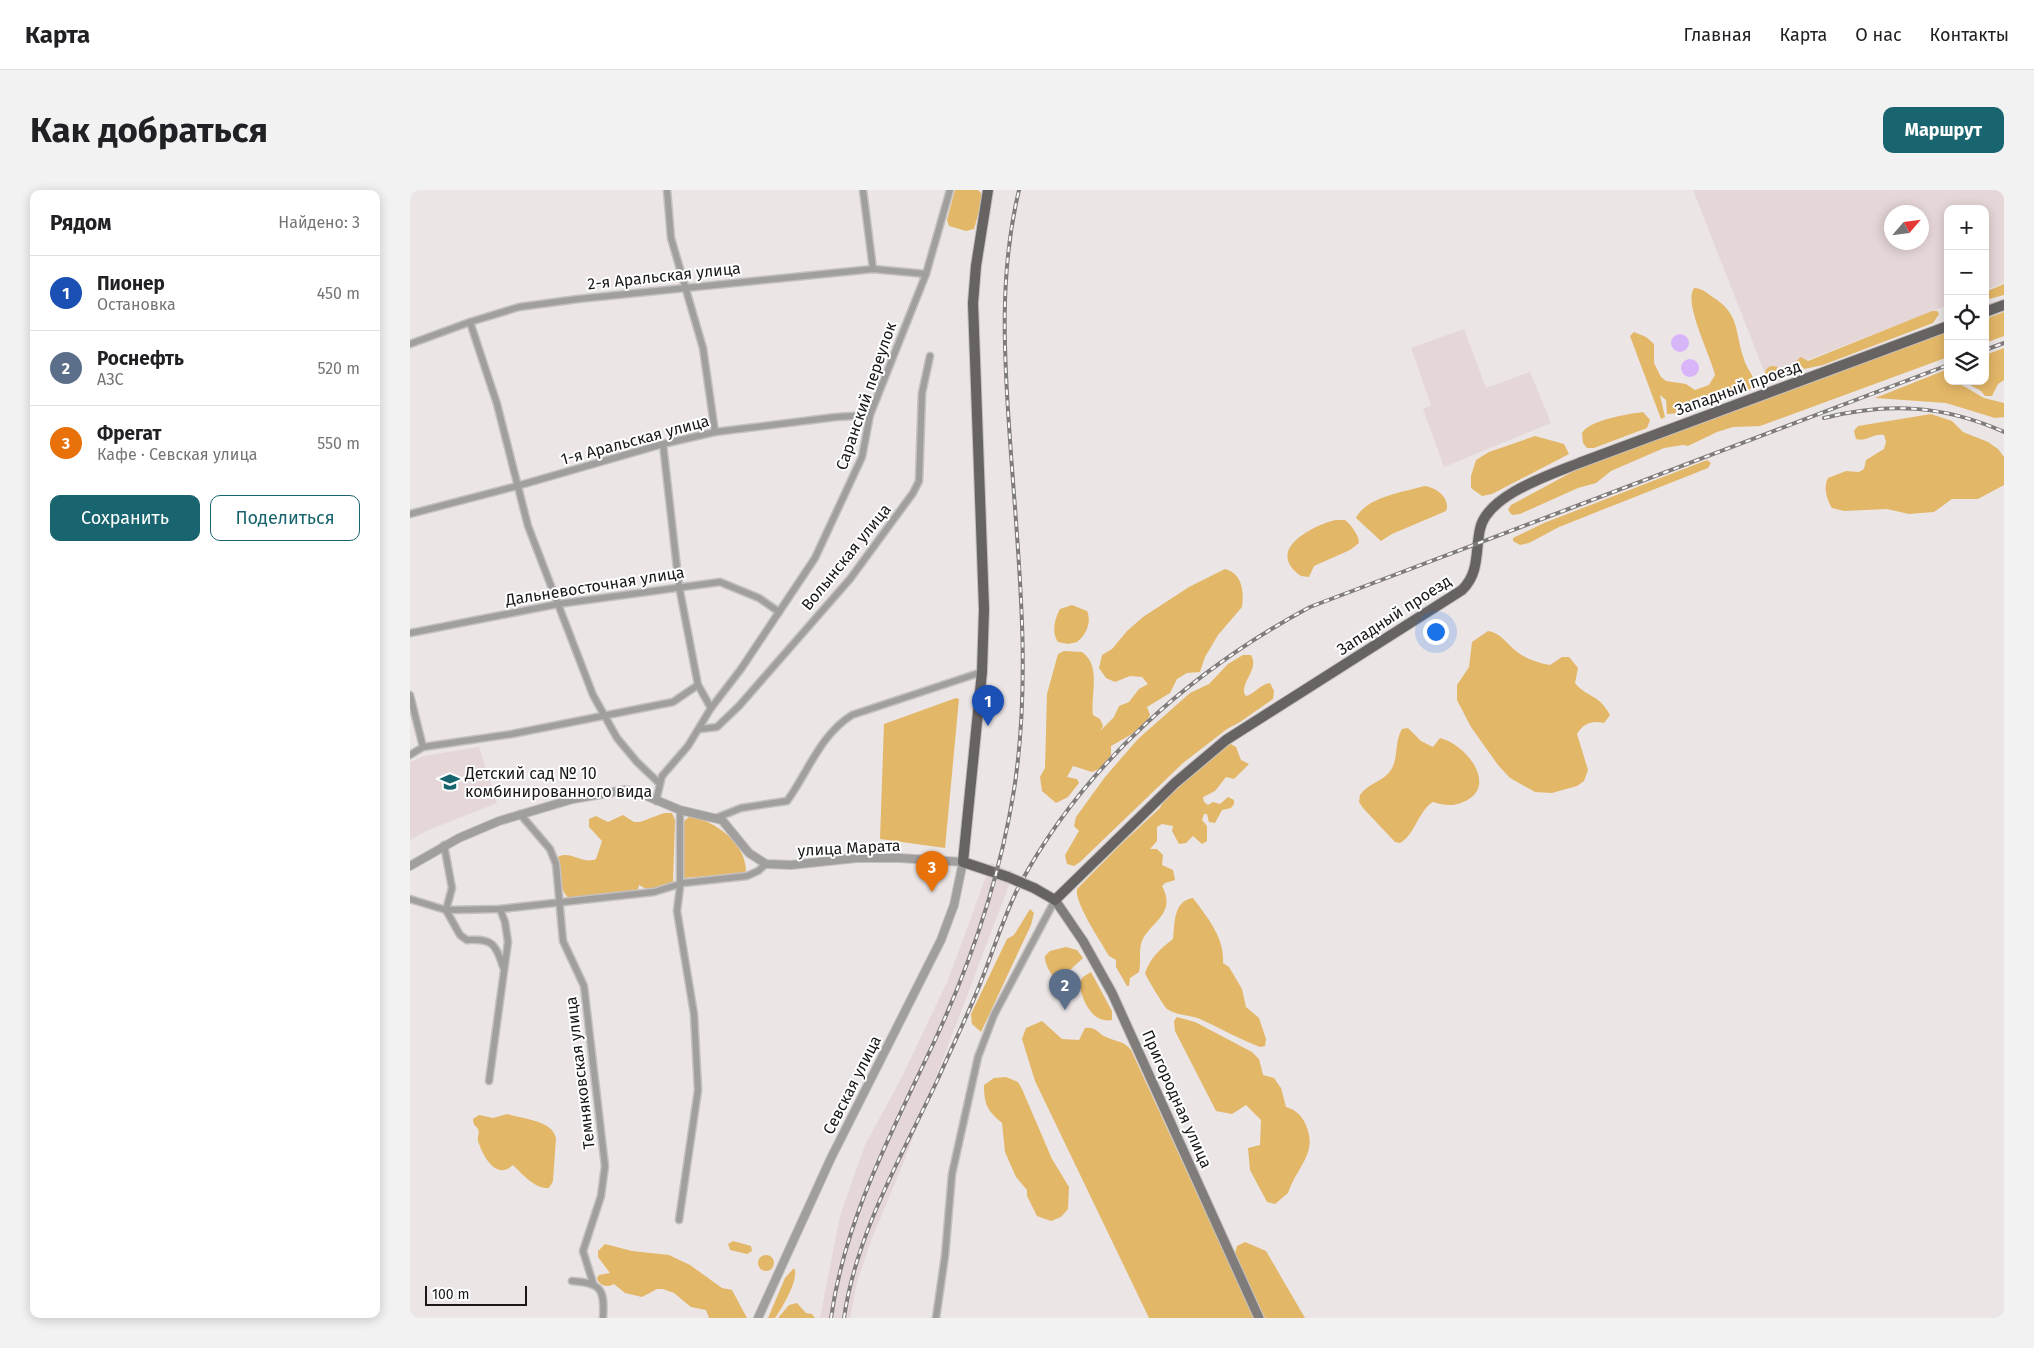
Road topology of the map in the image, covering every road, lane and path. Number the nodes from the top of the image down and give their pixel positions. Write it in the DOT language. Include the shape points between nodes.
graph roads {
  1 [pos="667,190"];
  2 [pos="863,190"];
  3 [pos="950,190"];
  4 [pos="988,190"];
  5 [pos="873,269"];
  6 [pos="926,274"];
  7 [pos="687,288"];
  8 [pos="2004,305"];
  9 [pos="1989,311"];
  10 [pos="470,322"];
  11 [pos="1944,327"];
  12 [pos="410,344"];
  13 [pos="930,356"];
  14 [pos="870,416"];
  15 [pos="715,432"];
  16 [pos="663,444"];
  17 [pos="517,486"];
  18 [pos="410,514"];
  19 [pos="679,586"];
  20 [pos="558,604"];
  21 [pos="779,612"];
  22 [pos="410,633"];
  23 [pos="982,672"];
  24 [pos="698,685"];
  25 [pos="410,695"];
  26 [pos="711,708"];
  27 [pos="605,714"];
  28 [pos="700,729"];
  29 [pos="424,747"];
  30 [pos="410,755"];
  31 [pos="659,783"];
  32 [pos="656,800"];
  33 [pos="680,810"];
  34 [pos="520,814"];
  35 [pos="716,818"];
  36 [pos="444,845"];
  37 [pos="963,862"];
  38 [pos="766,864"];
  39 [pos="410,866"];
  40 [pos="680,883"];
  41 [pos="410,899"];
  42 [pos="1055,900"];
  43 [pos="560,901"];
  44 [pos="500,909"];
  45 [pos="446,910"];
  46 [pos="504,971"];
  47 [pos="489,1081"];
  48 [pos="679,1220"];
  49 [pos="572,1281"];
  50 [pos="593,1283"];
  51 [pos="603,1318"];
  52 [pos="758,1318"];
  53 [pos="936,1318"];
  54 [pos="1259,1318"];
  1 -- 7 [label="street" via="671,238"];
  2 -- 5 [label="street"];
  3 -- 6 [label="street, Саранский переулок"];
  4 -- 23 [label="main road" via="973,303 983,547"];
  5 -- 6 [label="street, 2-я Аральская улица"];
  5 -- 7 [label="street, 2-я Аральская улица"];
  6 -- 14 [label="street, Саранский переулок"];
  7 -- 10 [label="street, 2-я Аральская улица" via="519,307"];
  7 -- 15 [label="street" via="703,348"];
  8 -- 9 [label="main road"];
  10 -- 12 [label="street, 2-я Аральская улица"];
  10 -- 17 [label="street" via="497,404"];
  11 -- 42 [label="main road, Западный проезд" via="1572,466 1527,486 1494,506 1482,522 1475,571 1462,590 1226,740 1181,777"];
  13 -- 28 [label="street, Волынская улица" via="920,412 919,481 913,493 850,579 739,706 717,727"];
  14 -- 15 [label="street, 1-я Аральская улица" via="836,416"];
  14 -- 21 [label="street, Саранский переулок" via="862,457 815,558"];
  15 -- 16 [label="street, 1-я Аральская улица"];
  16 -- 17 [label="street, 1-я Аральская улица"];
  16 -- 19 [label="street"];
  17 -- 18 [label="street, 1-я Аральская улица"];
  17 -- 20 [label="street" via="528,526"];
  19 -- 20 [label="street, Дальневосточная улица"];
  19 -- 21 [label="street, Дальневосточная улица" via="720,582 759,598"];
  19 -- 24 [label="street"];
  20 -- 22 [label="street, Дальневосточная улица"];
  20 -- 27 [label="street" via="593,695"];
  21 -- 26 [label="street, Саранский переулок"];
  23 -- 35 [label="street" via="852,715 826,740 787,801 741,808"];
  23 -- 37 [label="main road"];
  24 -- 26 [label="street"];
  24 -- 27 [label="street" via="673,702"];
  25 -- 29 [label="street"];
  26 -- 28 [label="street, Саранский переулок"];
  27 -- 29 [label="street" via="512,734"];
  27 -- 31 [label="street" via="624,748"];
  28 -- 31 [label="street, Саранский переулок"];
  29 -- 30 [label="street"];
  31 -- 32 [label="street, Саранский переулок"];
  32 -- 33 [label="street"];
  32 -- 34 [label="street" via="631,790 618,790"];
  33 -- 35 [label="street"];
  33 -- 40 [label="street"];
  34 -- 36 [label="street"];
  34 -- 43 [label="street, Темняковская улица" via="550,849 556,864"];
  35 -- 38 [label="street" via="730,826 749,853"];
  36 -- 39 [label="street"];
  36 -- 45 [label="street" via="452,888"];
  37 -- 38 [label="street, улица Марата" via="858,858 791,865"];
  37 -- 42 [label="main road, bridge" via="1008,877"];
  37 -- 52 [label="street, Севская улица" via="954,905 941,940 831,1158"];
  38 -- 40 [label="street" via="758,871 739,878"];
  40 -- 43 [label="street" via="654,892"];
  40 -- 48 [label="street" via="677,911 694,1014 698,1090"];
  41 -- 45 [label="street"];
  42 -- 53 [label="street" via="994,1015 978,1058 952,1174"];
  42 -- 54 [label="main road, Пригородная улица" via="1083,940 1112,993"];
  43 -- 44 [label="street"];
  43 -- 50 [label="street, Темняковская улица" via="563,941 584,986 605,1166 601,1196 583,1251"];
  44 -- 45 [label="street"];
  44 -- 46 [label="street" via="508,942"];
  45 -- 46 [label="street" via="460,935 467,940 490,942 498,952"];
  46 -- 47 [label="street"];
  49 -- 50 [label="street"];
  50 -- 51 [label="street, Темняковская улица" via="600,1289 604,1301"];
}
